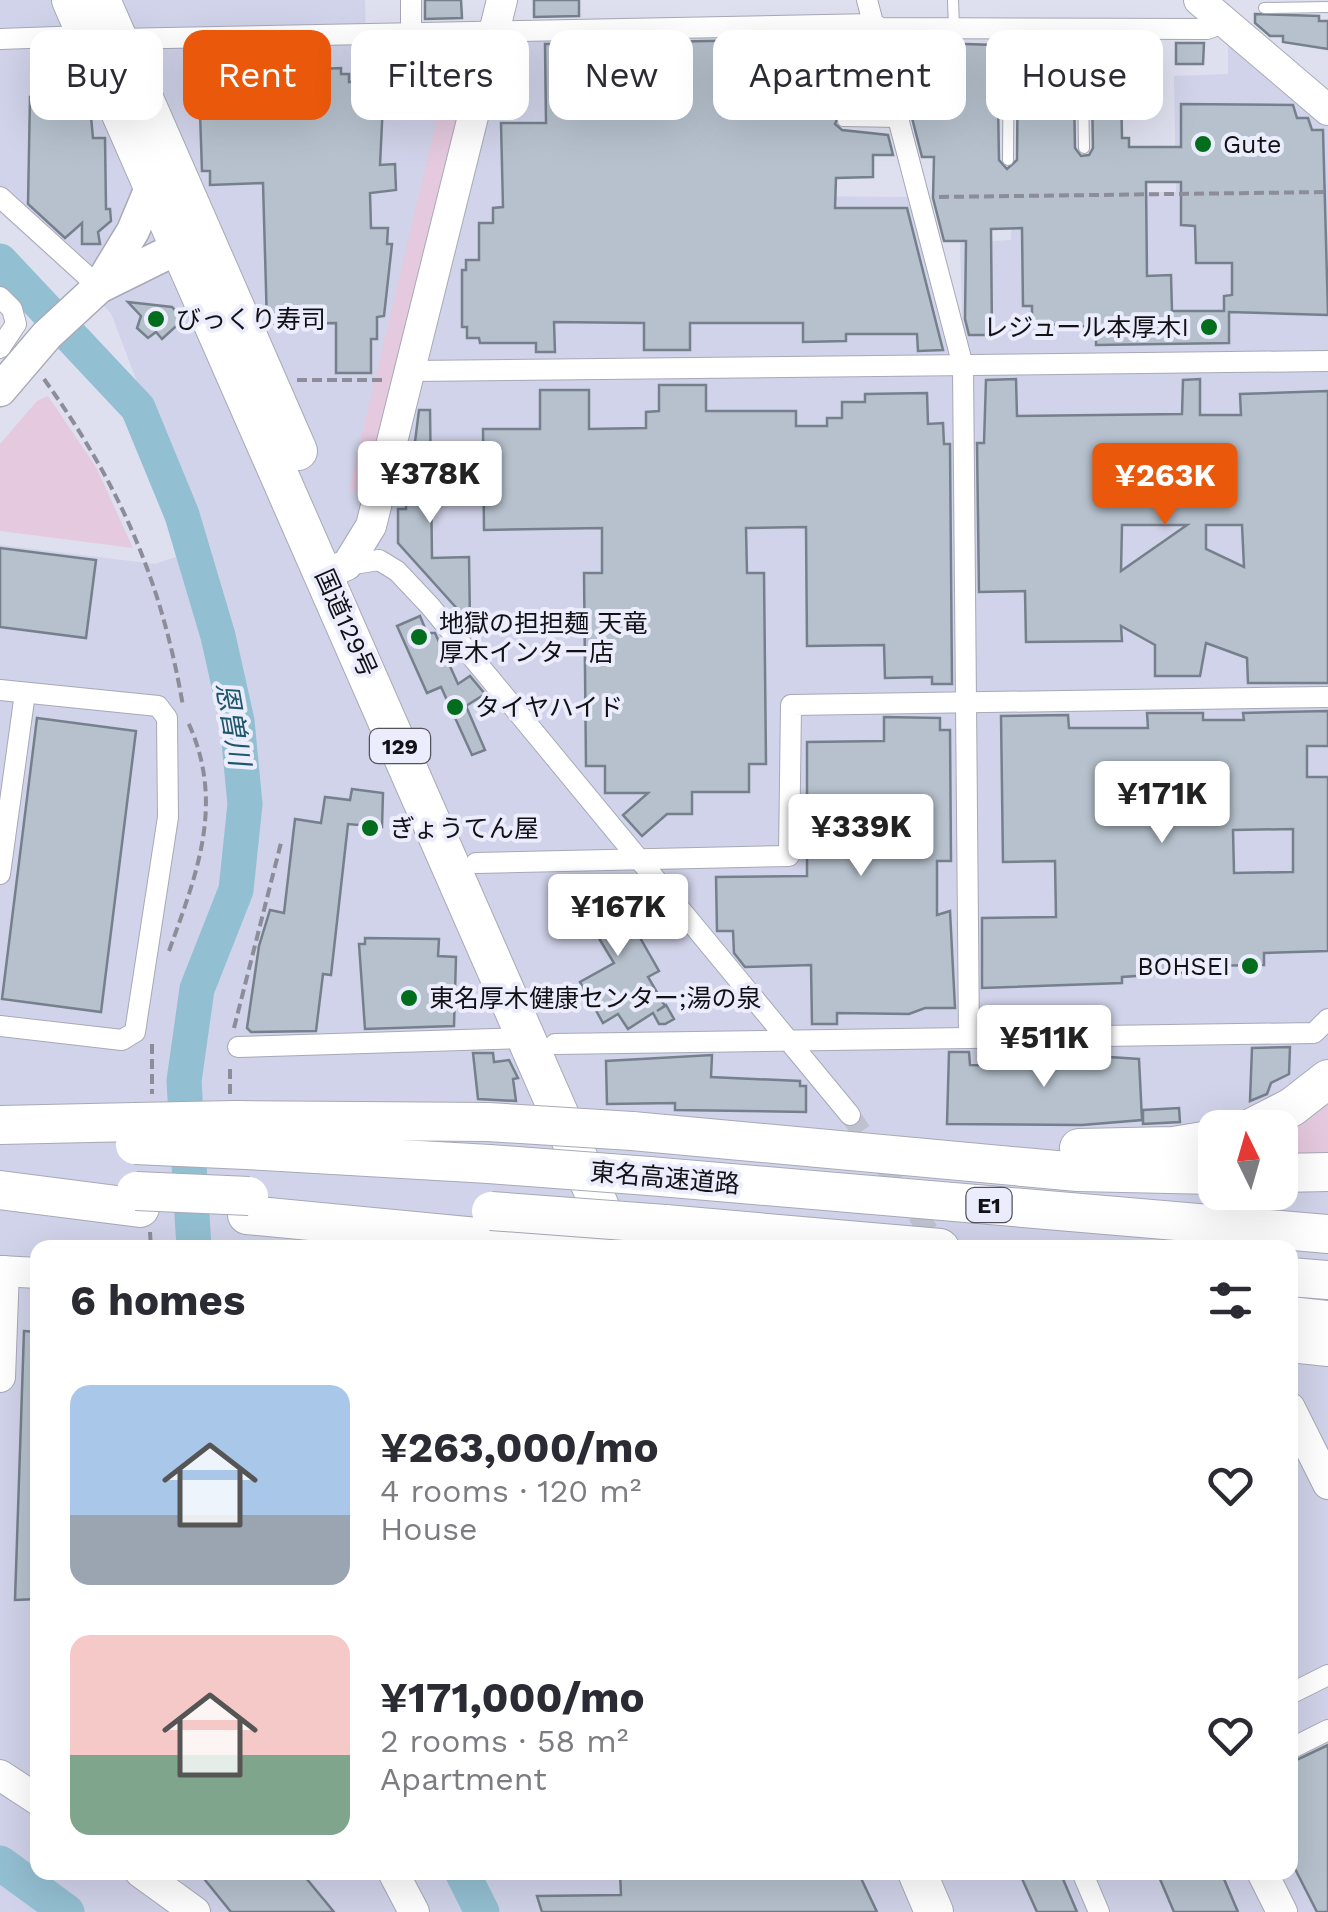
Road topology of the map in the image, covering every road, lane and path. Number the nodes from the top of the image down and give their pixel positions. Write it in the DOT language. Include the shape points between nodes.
graph roads {
  1 [pos="71,0"];
  2 [pos="101,0"];
  3 [pos="411,0"];
  4 [pos="502,0"];
  5 [pos="867,0"];
  6 [pos="953,0"];
  7 [pos="1199,0"];
  8 [pos="1328,7"];
  9 [pos="1264,8"];
  10 [pos="1226,22"];
  11 [pos="874,24"];
  12 [pos="954,28"];
  13 [pos="1009,29"];
  14 [pos="1082,29"];
  15 [pos="95,30"];
  16 [pos="100,30"];
  17 [pos="411,30"];
  18 [pos="494,30"];
  19 [pos="529,31"];
  20 [pos="351,34"];
  21 [pos="163,36"];
  22 [pos="30,38"];
  23 [pos="0,39"];
  24 [pos="1328,110"];
  25 [pos="127,120"];
  26 [pos="137,120"];
  27 [pos="470,120"];
  28 [pos="843,121"];
  29 [pos="899,122"];
  30 [pos="1084,131"];
  31 [pos="1069,132"];
  32 [pos="992,134"];
  33 [pos="1008,134"];
  34 [pos="1084,148"];
  35 [pos="1008,160"];
  36 [pos="150,188"];
  37 [pos="1328,192"];
  38 [pos="0,196"];
  39 [pos="919,197"];
  40 [pos="191,241"];
  41 [pos="96,289"];
  42 [pos="0,297"];
  43 [pos="0,348"];
  44 [pos="1328,361"];
  45 [pos="964,366"];
  46 [pos="402,375"];
  47 [pos="267,380"];
  48 [pos="0,390"];
  49 [pos="336,569"];
  50 [pos="0,690"];
  51 [pos="25,693"];
  52 [pos="1328,698"];
  53 [pos="966,702"];
  54 [pos="282,839"];
  55 [pos="644,862"];
  56 [pos="476,863"];
  57 [pos="0,874"];
  58 [pos="1328,1019"];
  59 [pos="0,1026"];
  60 [pos="969,1038"];
  61 [pos="784,1040"];
  62 [pos="540,1041"];
  63 [pos="238,1047"];
  64 [pos="1328,1080"];
  65 [pos="1286,1110"];
  66 [pos="850,1116"];
  67 [pos="0,1124"];
  68 [pos="632,1131"];
  69 [pos="135,1134"];
  70 [pos="0,1139"];
  71 [pos="1198,1141"];
  72 [pos="1328,1172"];
  73 [pos="1298,1173"];
  74 [pos="1198,1175"];
  75 [pos="0,1187"];
  76 [pos="138,1199"];
  77 [pos="1328,1234"];
  78 [pos="654,1236"];
  79 [pos="519,1240"];
  80 [pos="615,1240"];
  81 [pos="749,1240"];
  82 [pos="2,1271"];
  83 [pos="30,1273"];
  84 [pos="1298,1278"];
  85 [pos="1328,1280"];
  86 [pos="1298,1317"];
  87 [pos="1328,1320"];
  88 [pos="1298,1348"];
  89 [pos="1328,1351"];
  90 [pos="0,1376"];
  91 [pos="1298,1424"];
  92 [pos="1328,1484"];
  93 [pos="1328,1675"];
  94 [pos="1298,1690"];
  95 [pos="1328,1730"];
  96 [pos="1298,1747"];
  97 [pos="0,1775"];
  98 [pos="30,1795"];
  99 [pos="151,1880"];
  100 [pos="396,1880"];
  101 [pos="894,1880"];
  102 [pos="920,1880"];
  103 [pos="1085,1880"];
  104 [pos="1266,1880"];
  105 [pos="195,1912"];
  106 [pos="414,1912"];
  107 [pos="908,1912"];
  108 [pos="934,1912"];
  109 [pos="1099,1912"];
  110 [pos="1282,1912"];
  1 -- 15 [label="highway, 国道129号 / 129"];
  2 -- 16 [label="highway, 国道129号 / 129"];
  3 -- 17 [label="street"];
  4 -- 18 [label="street"];
  5 -- 11 [label="street"];
  6 -- 12 [label="lane"];
  7 -- 10 [label="street"];
  8 -- 9 [label="lane"];
  10 -- 14 [label="street" via="1208,29"];
  10 -- 24 [label="street"];
  11 -- 12 [label="street"];
  11 -- 19 [label="street"];
  11 -- 29 [label="street"];
  12 -- 13 [label="street"];
  13 -- 14 [label="street"];
  13 -- 33 [label="lane"];
  14 -- 30 [label="lane"];
  20 -- 21 [label="street"];
  22 -- 23 [label="street"];
  25 -- 36 [label="highway, 国道129号 / 129"];
  26 -- 40 [label="highway, 国道129号 / 129"];
  27 -- 46 [label="street"];
  28 -- 29 [label="lane"];
  29 -- 39 [label="street"];
  30 -- 31 [label="lane"];
  30 -- 34 [label="lane"];
  32 -- 33 [label="lane"];
  33 -- 35 [label="lane"];
  36 -- 40 [label="highway, 国道129号 / 129"];
  36 -- 41 [label="main road" via="134,231"];
  37 -- 39 [label="path"];
  38 -- 41 [label="street"];
  39 -- 45 [label="street"];
  40 -- 41 [label="main road"];
  40 -- 47 [label="highway, 国道129号 / 129"];
  40 -- 49 [label="highway, 国道129号 / 129"];
  41 -- 48 [label="main road"];
  42 -- 43 [label="street" via="16,324"];
  44 -- 45 [label="street"];
  45 -- 46 [label="street"];
  45 -- 53 [label="street"];
  46 -- 47 [label="path"];
  46 -- 49 [label="street" via="371,526"];
  47 -- 49 [label="highway, 国道129号 / 129"];
  49 -- 55 [label="street" via="379,560 396,571"];
  49 -- 56 [label="highway, 国道129号 / 129"];
  49 -- 62 [label="highway, 国道129号 / 129"];
  50 -- 51 [label="street"];
  51 -- 57 [label="street"];
  51 -- 59 [label="street" via="158,706 167,718 168,817 135,1032 122,1040"];
  52 -- 53 [label="street"];
  53 -- 55 [label="street" via="790,705 789,856"];
  53 -- 60 [label="street"];
  54 -- 63 [label="path" via="236,1012"];
  55 -- 56 [label="street"];
  55 -- 61 [label="street"];
  56 -- 62 [label="highway, 国道129号 / 129"];
  58 -- 60 [label="street" via="1314,1033"];
  60 -- 61 [label="street"];
  61 -- 62 [label="street"];
  61 -- 66 [label="street"];
  62 -- 63 [label="street"];
  62 -- 78 [label="highway, 国道129号 / 129"];
  62 -- 80 [label="highway, 国道129号 / 129"];
  64 -- 65 [label="highway"];
  67 -- 69 [label="highway"];
  68 -- 69 [label="highway, bridge" via="325,1119"];
  68 -- 71 [label="highway" via="1105,1149"];
  68 -- 74 [label="highway" via="1078,1172"];
  69 -- 70 [label="highway, 東名高速道路 / E1"];
  69 -- 77 [label="highway, 東名高速道路 / E1, bridge"];
  72 -- 73 [label="highway"];
  75 -- 76 [label="highway, 東名高速道路 / E1"];
  76 -- 78 [label="highway, 東名高速道路 / E1, bridge"];
  76 -- 79 [label="highway"];
  78 -- 81 [label="highway, 東名高速道路 / E1"];
  82 -- 83 [label="street"];
  82 -- 90 [label="street"];
  84 -- 85 [label="highway"];
  86 -- 87 [label="highway"];
  88 -- 89 [label="street"];
  91 -- 92 [label="street"];
  93 -- 94 [label="street"];
  95 -- 96 [label="street"];
  97 -- 98 [label="street"];
  99 -- 105 [label="street"];
  100 -- 106 [label="street"];
  101 -- 107 [label="highway"];
  102 -- 108 [label="highway"];
  103 -- 109 [label="street"];
  104 -- 110 [label="street"];
}
